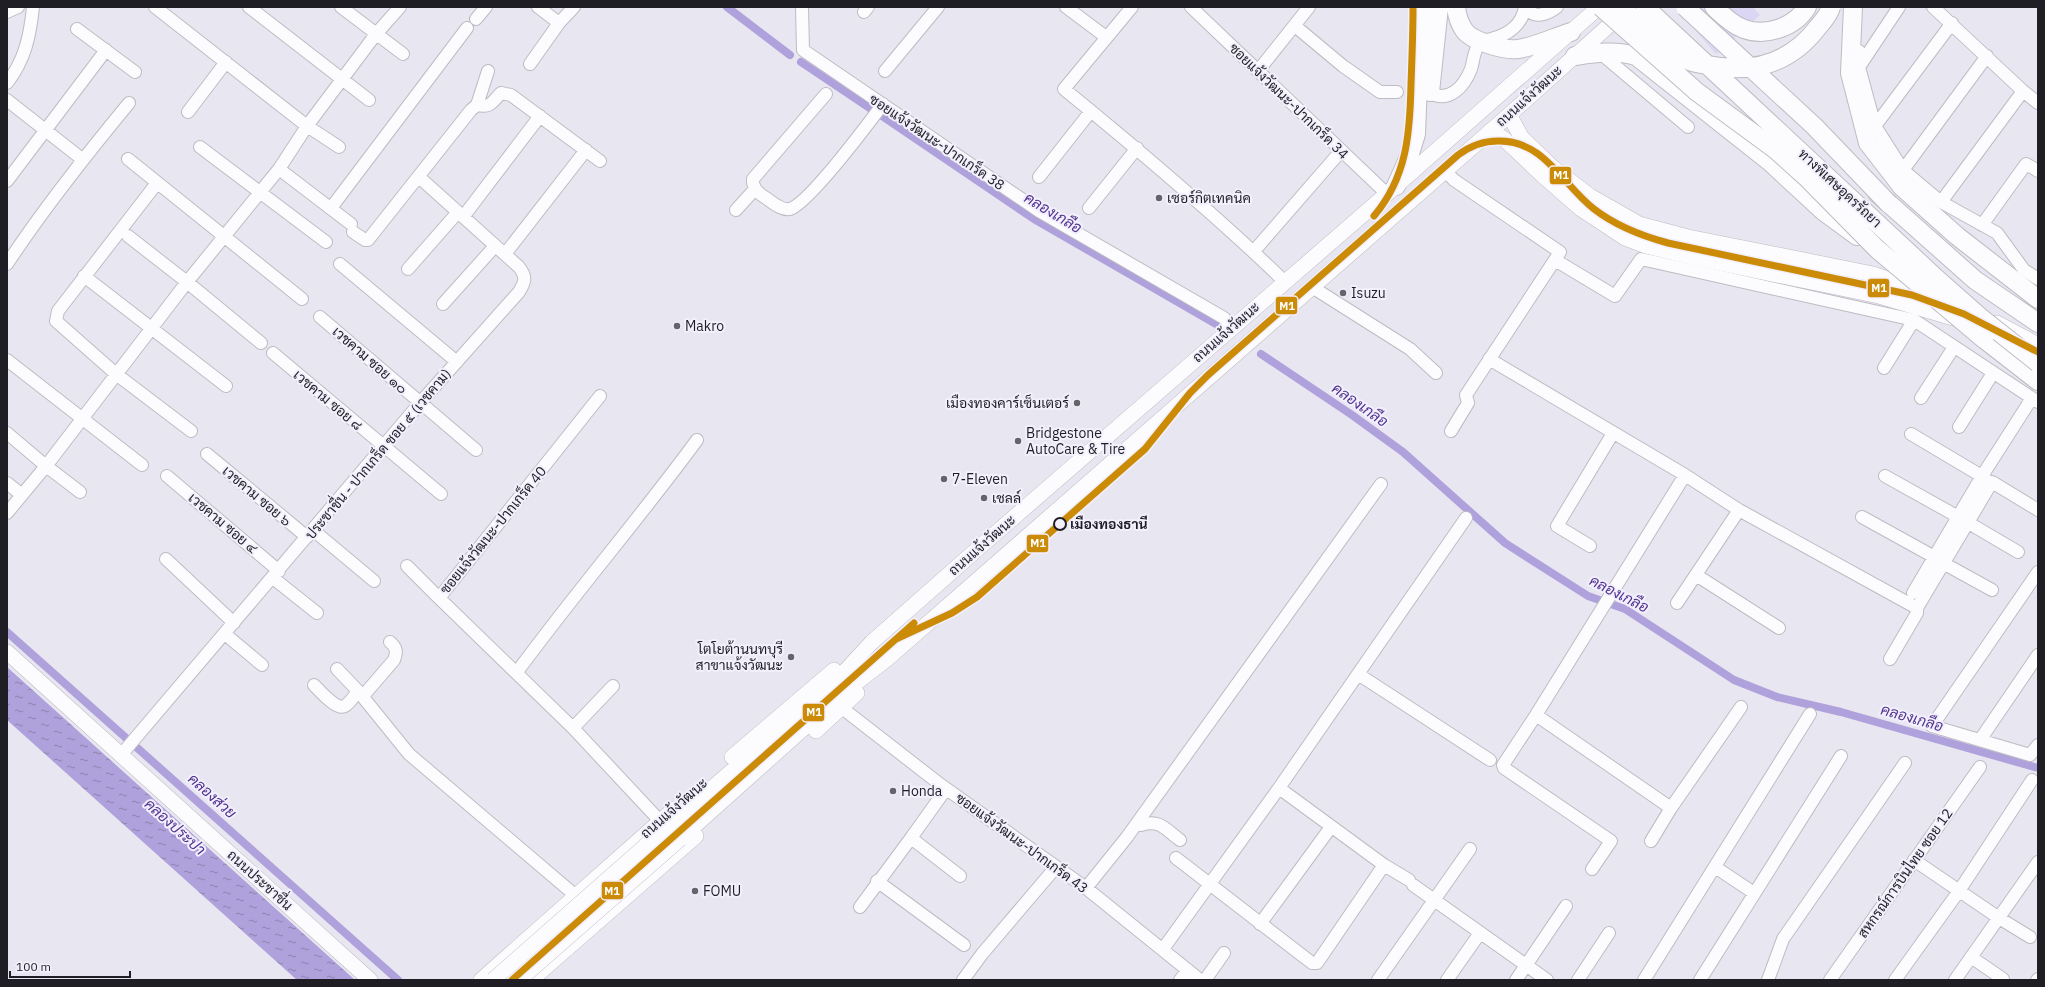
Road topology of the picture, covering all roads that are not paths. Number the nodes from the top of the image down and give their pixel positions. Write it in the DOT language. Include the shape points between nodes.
graph roads {
  1 [pos="18,7"];
  2 [pos="33,7"];
  3 [pos="155,7"];
  4 [pos="249,7"];
  5 [pos="341,7"];
  6 [pos="400,7"];
  7 [pos="486,7"];
  8 [pos="538,7"];
  9 [pos="574,7"];
  10 [pos="802,7"];
  11 [pos="938,7"];
  12 [pos="1066,7"];
  13 [pos="1132,7"];
  14 [pos="1309,7"];
  15 [pos="1421,7"];
  16 [pos="1439,7"];
  17 [pos="1456,7"];
  18 [pos="1525,7"];
  19 [pos="1556,7"];
  20 [pos="1600,7"];
  21 [pos="1621,7"];
  22 [pos="1629,7"];
  23 [pos="1645,7"];
  24 [pos="1672,7"];
  25 [pos="1685,7"];
  26 [pos="1714,7"];
  27 [pos="1807,7"];
  28 [pos="1831,7"];
  29 [pos="1853,7"];
  30 [pos="1861,7"];
  31 [pos="1899,7"];
  32 [pos="1933,7"];
  33 [pos="1197,9"];
  34 [pos="7,12"];
  35 [pos="476,19"];
  36 [pos="559,23"];
  37 [pos="1952,23"];
  38 [pos="1295,26"];
  39 [pos="467,28"];
  40 [pos="77,29"];
  41 [pos="1571,32"];
  42 [pos="376,34"];
  43 [pos="1106,37"];
  44 [pos="1481,41"];
  45 [pos="106,50"];
  46 [pos="1598,52"];
  47 [pos="403,54"];
  48 [pos="1575,56"];
  49 [pos="1987,56"];
  50 [pos="226,62"];
  51 [pos="530,64"];
  52 [pos="1859,67"];
  53 [pos="488,71"];
  54 [pos="885,71"];
  55 [pos="1258,71"];
  56 [pos="135,72"];
  57 [pos="342,79"];
  58 [pos="7,83"];
  59 [pos="2023,91"];
  60 [pos="1397,92"];
  61 [pos="1430,93"];
  62 [pos="826,94"];
  63 [pos="7,100"];
  64 [pos="369,100"];
  65 [pos="129,103"];
  66 [pos="2038,103"];
  67 [pos="883,104"];
  68 [pos="477,105"];
  69 [pos="1091,111"];
  70 [pos="188,112"];
  71 [pos="1509,115"];
  72 [pos="540,116"];
  73 [pos="307,126"];
  74 [pos="1875,126"];
  75 [pos="1688,127"];
  76 [pos="45,130"];
  77 [pos="1490,131"];
  78 [pos="1416,134"];
  79 [pos="200,147"];
  80 [pos="339,148"];
  81 [pos="1137,148"];
  82 [pos="586,150"];
  83 [pos="1341,151"];
  84 [pos="82,159"];
  85 [pos="128,159"];
  86 [pos="600,161"];
  87 [pos="279,169"];
  88 [pos="1903,170"];
  89 [pos="1445,171"];
  90 [pos="2038,171"];
  91 [pos="419,177"];
  92 [pos="1039,177"];
  93 [pos="7,181"];
  94 [pos="157,183"];
  95 [pos="755,189"];
  96 [pos="1392,190"];
  97 [pos="260,192"];
  98 [pos="1941,202"];
  99 [pos="1889,204"];
  100 [pos="331,208"];
  101 [pos="1089,208"];
  102 [pos="736,210"];
  103 [pos="1613,211"];
  104 [pos="460,214"];
  105 [pos="1982,224"];
  106 [pos="1605,226"];
  107 [pos="128,236"];
  108 [pos="224,237"];
  109 [pos="326,242"];
  110 [pos="495,246"];
  111 [pos="1877,249"];
  112 [pos="1254,251"];
  113 [pos="505,254"];
  114 [pos="1555,260"];
  115 [pos="7,264"];
  116 [pos="340,264"];
  117 [pos="408,269"];
  118 [pos="84,276"];
  119 [pos="2038,279"];
  120 [pos="187,282"];
  121 [pos="1285,282"];
  122 [pos="1312,287"];
  123 [pos="302,299"];
  124 [pos="2038,299"];
  125 [pos="443,304"];
  126 [pos="320,317"];
  127 [pos="1914,320"];
  128 [pos="2038,323"];
  129 [pos="1232,326"];
  130 [pos="152,328"];
  131 [pos="261,343"];
  132 [pos="2038,346"];
  133 [pos="1954,347"];
  134 [pos="273,354"];
  135 [pos="1489,359"];
  136 [pos="7,360"];
  137 [pos="457,362"];
  138 [pos="2038,363"];
  139 [pos="1884,368"];
  140 [pos="1436,373"];
  141 [pos="1993,373"];
  142 [pos="116,374"];
  143 [pos="2038,381"];
  144 [pos="226,386"];
  145 [pos="600,396"];
  146 [pos="1921,398"];
  147 [pos="2035,400"];
  148 [pos="420,403"];
  149 [pos="81,419"];
  150 [pos="1959,427"];
  151 [pos="191,430"];
  152 [pos="1451,430"];
  153 [pos="7,433"];
  154 [pos="1613,433"];
  155 [pos="1911,434"];
  156 [pos="697,440"];
  157 [pos="384,445"];
  158 [pos="476,450"];
  159 [pos="207,454"];
  160 [pos="142,465"];
  161 [pos="46,466"];
  162 [pos="1685,475"];
  163 [pos="167,476"];
  164 [pos="1885,476"];
  165 [pos="1986,478"];
  166 [pos="7,483"];
  167 [pos="1381,484"];
  168 [pos="80,492"];
  169 [pos="442,494"];
  170 [pos="22,495"];
  171 [pos="1739,510"];
  172 [pos="2038,510"];
  173 [pos="7,513"];
  174 [pos="1862,517"];
  175 [pos="1466,518"];
  176 [pos="1962,519"];
  177 [pos="310,534"];
  178 [pos="1590,546"];
  179 [pos="2018,552"];
  180 [pos="166,559"];
  181 [pos="1938,560"];
  182 [pos="407,566"];
  183 [pos="2038,572"];
  184 [pos="276,574"];
  185 [pos="1696,575"];
  186 [pos="374,581"];
  187 [pos="1992,590"];
  188 [pos="1913,593"];
  189 [pos="439,598"];
  190 [pos="1677,603"];
  191 [pos="1917,608"];
  192 [pos="317,613"];
  193 [pos="234,622"];
  194 [pos="1779,628"];
  195 [pos="224,634"];
  196 [pos="390,642"];
  197 [pos="7,652"];
  198 [pos="2038,655"];
  199 [pos="887,659"];
  200 [pos="1890,659"];
  201 [pos="262,665"];
  202 [pos="336,669"];
  203 [pos="517,672"];
  204 [pos="1358,674"];
  205 [pos="314,685"];
  206 [pos="613,686"];
  207 [pos="361,694"];
  208 [pos="1741,707"];
  209 [pos="842,708"];
  210 [pos="1810,714"];
  211 [pos="1536,715"];
  212 [pos="573,728"];
  213 [pos="1980,740"];
  214 [pos="2038,745"];
  215 [pos="123,753"];
  216 [pos="1841,756"];
  217 [pos="1490,760"];
  218 [pos="1905,763"];
  219 [pos="1980,767"];
  220 [pos="2032,780"];
  221 [pos="1279,788"];
  222 [pos="946,789"];
  223 [pos="1671,808"];
  224 [pos="1137,823"];
  225 [pos="664,824"];
  226 [pos="1331,827"];
  227 [pos="910,838"];
  228 [pos="1180,840"];
  229 [pos="1651,841"];
  230 [pos="1470,849"];
  231 [pos="1176,858"];
  232 [pos="1914,860"];
  233 [pos="2038,862"];
  234 [pos="1384,865"];
  235 [pos="1056,867"];
  236 [pos="1715,867"];
  237 [pos="1592,869"];
  238 [pos="598,876"];
  239 [pos="960,876"];
  240 [pos="877,881"];
  241 [pos="1210,884"];
  242 [pos="1086,888"];
  243 [pos="1959,891"];
  244 [pos="1754,893"];
  245 [pos="573,898"];
  246 [pos="1435,901"];
  247 [pos="620,903"];
  248 [pos="1566,906"];
  249 [pos="860,907"];
  250 [pos="1998,918"];
  251 [pos="1260,924"];
  252 [pos="595,925"];
  253 [pos="1480,933"];
  254 [pos="1609,933"];
  255 [pos="2030,937"];
  256 [pos="964,945"];
  257 [pos="1162,949"];
  258 [pos="1224,953"];
  259 [pos="511,954"];
  260 [pos="1971,957"];
  261 [pos="1526,966"];
  262 [pos="1188,970"];
  263 [pos="2003,979"];
  264 [pos="370,980"];
  265 [pos="481,980"];
  266 [pos="492,980"];
  267 [pos="527,980"];
  268 [pos="963,980"];
  269 [pos="1180,980"];
  270 [pos="1200,980"];
  271 [pos="1205,980"];
  272 [pos="1378,980"];
  273 [pos="1447,980"];
  274 [pos="1516,980"];
  275 [pos="1547,980"];
  276 [pos="1578,980"];
  277 [pos="1644,980"];
  278 [pos="1700,980"];
  279 [pos="1768,980"];
  280 [pos="1830,980"];
  281 [pos="1895,980"];
  282 [pos="1955,980"];
  1 -- 34 [label="street"];
  2 -- 58 [label="street" via="30,37 23,56"];
  3 -- 50 [label="street"];
  4 -- 57 [label="street"];
  5 -- 42 [label="street"];
  6 -- 42 [label="street"];
  7 -- 35 [label="street"];
  8 -- 36 [label="street"];
  9 -- 36 [label="street"];
  10 -- 67 [label="street, ซอยแจ้งวัฒนะ-ปากเกร็ด 38" via="803,50"];
  11 -- 54 [label="street"];
  12 -- 43 [label="street"];
  13 -- 43 [label="street"];
  14 -- 38 [label="street"];
  15 -- 78 [label="highway"];
  16 -- 61 [label="highway"];
  17 -- 44 [label="highway" via="1464,31"];
  18 -- 19 [label="street" via="1534,14 1543,15"];
  18 -- 44 [label="street" via="1519,24 1508,32"];
  20 -- 41 [label="main road, ถนนแจ้งวัฒนะ"];
  20 -- 111 [label="highway, bridge" via="1697,92 1786,159"];
  21 -- 28 [label="highway, bridge" via="1646,32 1688,61 1726,68 1760,67 1789,56 1811,37"];
  22 -- 48 [label="main road, ถนนแจ้งวัฒนะ"];
  23 -- 138 [label="highway, ทางพิเศษอุดรรัถยา, bridge" via="1980,317"];
  24 -- 99 [label="highway, ทางพิเศษอุดรรัถยา, bridge"];
  25 -- 99 [label="highway, bridge" via="1814,126"];
  26 -- 27 [label="highway" via="1744,29 1769,32 1794,23"];
  29 -- 124 [label="highway" via="1850,73 1868,143 1902,187 1957,236"];
  30 -- 52 [label="street"];
  31 -- 52 [label="street"];
  32 -- 37 [label="street"];
  33 -- 55 [label="street, ซอยแจ้งวัฒนะ-ปากเกร็ด 34"];
  36 -- 51 [label="street"];
  37 -- 49 [label="street"];
  37 -- 74 [label="street"];
  38 -- 55 [label="street"];
  38 -- 60 [label="street" via="1343,66 1380,92"];
  39 -- 100 [label="street"];
  40 -- 45 [label="street"];
  41 -- 44 [label="highway" via="1518,49 1499,48"];
  41 -- 96 [label="main road, ถนนแจ้งวัฒนะ"];
  42 -- 47 [label="street"];
  42 -- 57 [label="street"];
  43 -- 69 [label="street" via="1064,89"];
  44 -- 61 [label="street" via="1474,52 1466,79 1455,92 1444,97"];
  45 -- 56 [label="street"];
  45 -- 76 [label="street"];
  46 -- 48 [label="highway"];
  46 -- 75 [label="street"];
  46 -- 111 [label="highway, bridge" via="1624,52 1648,64 1770,162 1823,212"];
  48 -- 71 [label="main road, ถนนแจ้งวัฒนะ"];
  49 -- 59 [label="street"];
  49 -- 88 [label="street"];
  50 -- 70 [label="street"];
  50 -- 73 [label="street"];
  52 -- 74 [label="street"];
  53 -- 68 [label="street"];
  55 -- 83 [label="street, ซอยแจ้งวัฒนะ-ปากเกร็ด 34"];
  57 -- 64 [label="street"];
  57 -- 73 [label="street"];
  59 -- 66 [label="street"];
  59 -- 98 [label="street"];
  61 -- 78 [label="highway" via="1424,119"];
  62 -- 95 [label="street" via="753,179"];
  63 -- 76 [label="street"];
  65 -- 84 [label="street"];
  67 -- 95 [label="street" via="804,200 790,209 784,209"];
  67 -- 129 [label="street, ซอยแจ้งวัฒนะ-ปากเกร็ด 38" via="1039,211 1224,318"];
  68 -- 72 [label="street" via="491,106 501,93 506,93"];
  68 -- 91 [label="street"];
  69 -- 81 [label="street"];
  69 -- 92 [label="street"];
  71 -- 77 [label="main road, ถนนแจ้งวัฒนะ"];
  71 -- 103 [label="main road" via="1522,138 1552,167"];
  72 -- 82 [label="street"];
  72 -- 104 [label="street"];
  73 -- 80 [label="street"];
  73 -- 87 [label="street"];
  74 -- 88 [label="street"];
  76 -- 84 [label="street"];
  76 -- 93 [label="street"];
  77 -- 89 [label="main road, ถนนแจ้งวัฒนะ"];
  77 -- 106 [label="main road" via="1503,138 1541,174"];
  78 -- 96 [label="highway" via="1409,157"];
  79 -- 97 [label="street"];
  81 -- 101 [label="street"];
  81 -- 112 [label="street"];
  82 -- 86 [label="street"];
  82 -- 113 [label="street"];
  83 -- 96 [label="street, ซอยแจ้งวัฒนะ-ปากเกร็ด 34"];
  83 -- 112 [label="street"];
  84 -- 115 [label="street"];
  85 -- 94 [label="street"];
  87 -- 97 [label="street"];
  87 -- 100 [label="street"];
  88 -- 98 [label="street"];
  89 -- 114 [label="street" via="1454,180 1560,252"];
  89 -- 122 [label="main road, ถนนแจ้งวัฒนะ"];
  90 -- 105 [label="street" via="2026,164"];
  91 -- 100 [label="street" via="368,240 364,240"];
  91 -- 104 [label="street, ประชาชื่น - ปากเกร็ด ซอย ๕ (เวชคาม)"];
  94 -- 108 [label="street"];
  94 -- 118 [label="street"];
  95 -- 102 [label="street"];
  96 -- 121 [label="main road, ถนนแจ้งวัฒนะ"];
  97 -- 108 [label="street"];
  97 -- 109 [label="street"];
  98 -- 105 [label="street"];
  99 -- 128 [label="highway, ทางพิเศษอุดรรัถยา" via="1975,280"];
  103 -- 106 [label="street"];
  103 -- 132 [label="main road" via="1654,229 1873,274 1969,308"];
  104 -- 110 [label="street, ประชาชื่น - ปากเกร็ด ซอย ๕ (เวชคาม)"];
  104 -- 117 [label="street"];
  105 -- 119 [label="street" via="1997,233 2024,270"];
  106 -- 138 [label="main road" via="1625,238 1646,246 1879,296 1970,324"];
  107 -- 120 [label="street"];
  108 -- 120 [label="street"];
  108 -- 123 [label="street"];
  110 -- 113 [label="street, ประชาชื่น - ปากเกร็ด ซอย ๕ (เวชคาม)"];
  110 -- 125 [label="street"];
  111 -- 143 [label="highway, bridge" via="1942,306"];
  112 -- 121 [label="street"];
  113 -- 137 [label="street, ประชาชื่น - ปากเกร็ด ซอย ๕ (เวชคาม)" via="525,273 526,281"];
  114 -- 127 [label="street" via="1614,296 1641,258"];
  114 -- 135 [label="street"];
  116 -- 137 [label="street"];
  118 -- 130 [label="street"];
  118 -- 142 [label="street" via="58,311 56,321"];
  120 -- 130 [label="street"];
  120 -- 131 [label="street"];
  121 -- 129 [label="main road, ถนนแจ้งวัฒนะ"];
  122 -- 140 [label="street" via="1410,349"];
  122 -- 199 [label="main road, ถนนแจ้งวัฒนะ"];
  126 -- 148 [label="street, เวชคาม ซอย ๑๐"];
  127 -- 133 [label="street"];
  127 -- 139 [label="street"];
  129 -- 225 [label="main road, ถนนแจ้งวัฒนะ" via="872,642 834,682"];
  130 -- 142 [label="street"];
  130 -- 144 [label="street"];
  133 -- 141 [label="street"];
  133 -- 146 [label="street"];
  134 -- 157 [label="street, เวชคาม ซอย ๘"];
  135 -- 152 [label="street" via="1466,395 1468,403"];
  135 -- 154 [label="street"];
  136 -- 149 [label="street"];
  137 -- 148 [label="street, ประชาชื่น - ปากเกร็ด ซอย ๕ (เวชคาม)"];
  141 -- 147 [label="street"];
  141 -- 150 [label="street"];
  142 -- 149 [label="street"];
  142 -- 151 [label="street"];
  145 -- 189 [label="street, ซอยแจ้งวัฒนะ-ปากเกร็ด 40"];
  147 -- 165 [label="street"];
  148 -- 157 [label="street, ประชาชื่น - ปากเกร็ด ซอย ๕ (เวชคาม)"];
  148 -- 158 [label="street, เวชคาม ซอย ๑๐"];
  149 -- 160 [label="street"];
  149 -- 161 [label="street"];
  153 -- 161 [label="street"];
  154 -- 162 [label="street"];
  154 -- 178 [label="street" via="1557,526"];
  155 -- 165 [label="street"];
  156 -- 203 [label="street" via="554,621"];
  157 -- 169 [label="street, เวชคาม ซอย ๘"];
  157 -- 177 [label="street, ประชาชื่น - ปากเกร็ด ซอย ๕ (เวชคาม)"];
  159 -- 177 [label="street, เวชคาม ซอย ๖"];
  161 -- 168 [label="street"];
  161 -- 170 [label="street"];
  162 -- 171 [label="street"];
  162 -- 211 [label="street"];
  163 -- 184 [label="street, เวชคาม ซอย ๔"];
  164 -- 176 [label="street"];
  165 -- 172 [label="street"];
  165 -- 176 [label="street"];
  166 -- 170 [label="street"];
  167 -- 224 [label="street"];
  170 -- 173 [label="street"];
  171 -- 185 [label="street"];
  171 -- 191 [label="street"];
  174 -- 181 [label="street"];
  175 -- 204 [label="street"];
  176 -- 179 [label="street"];
  176 -- 181 [label="street"];
  177 -- 184 [label="street, ประชาชื่น - ปากเกร็ด ซอย ๕ (เวชคาม)"];
  177 -- 186 [label="street, เวชคาม ซอย ๖"];
  180 -- 193 [label="street"];
  181 -- 187 [label="street"];
  181 -- 188 [label="street"];
  181 -- 191 [label="street"];
  182 -- 189 [label="street"];
  183 -- 213 [label="street" via="1932,726"];
  184 -- 192 [label="street, เวชคาม ซอย ๔"];
  184 -- 193 [label="street, ประชาชื่น - ปากเกร็ด ซอย ๕ (เวชคาม)"];
  185 -- 190 [label="street"];
  185 -- 194 [label="street"];
  189 -- 203 [label="street, ซอยแจ้งวัฒนะ-ปากเกร็ด 40"];
  191 -- 200 [label="street" via="1917,613"];
  193 -- 195 [label="street, ประชาชื่น - ปากเกร็ด ซอย ๕ (เวชคาม)"];
  195 -- 201 [label="street"];
  195 -- 215 [label="street, ประชาชื่น - ปากเกร็ด ซอย ๕ (เวชคาม)"];
  196 -- 207 [label="street" via="396,647 394,660"];
  197 -- 215 [label="main road, ถนนประชาชื่น"];
  198 -- 213 [label="street"];
  199 -- 209 [label="main road, ถนนแจ้งวัฒนะ"];
  199 -- 267 [label="main road, ถนนแจ้งวัฒนะ, bridge" via="843,692"];
  202 -- 207 [label="street"];
  203 -- 212 [label="street, ซอยแจ้งวัฒนะ-ปากเกร็ด 40"];
  204 -- 217 [label="street"];
  204 -- 221 [label="street"];
  205 -- 207 [label="street" via="332,703 340,707"];
  206 -- 212 [label="street"];
  207 -- 245 [label="street" via="409,754"];
  208 -- 223 [label="street"];
  209 -- 222 [label="street, ซอยแจ้งวัฒนะ-ปากเกร็ด 43"];
  209 -- 247 [label="main road, ถนนแจ้งวัฒนะ"];
  210 -- 236 [label="street"];
  211 -- 223 [label="street"];
  211 -- 237 [label="street" via="1503,765 1504,768 1611,841"];
  212 -- 225 [label="street, ซอยแจ้งวัฒนะ-ปากเกร็ด 40"];
  213 -- 214 [label="street" via="2030,755"];
  215 -- 264 [label="main road, ถนนประชาชื่น"];
  216 -- 244 [label="street"];
  218 -- 279 [label="street" via="1783,939"];
  219 -- 232 [label="street, สหกรณ์การบินไทย ซอย 12"];
  220 -- 243 [label="street"];
  221 -- 226 [label="street"];
  221 -- 241 [label="street"];
  222 -- 227 [label="street"];
  222 -- 235 [label="street, ซอยแจ้งวัฒนะ-ปากเกร็ด 43"];
  223 -- 229 [label="street"];
  224 -- 228 [label="street" via="1156,823"];
  224 -- 242 [label="street"];
  225 -- 238 [label="main road, ถนนแจ้งวัฒนะ"];
  225 -- 266 [label="main road, ถนนแจ้งวัฒนะ, bridge"];
  226 -- 234 [label="street"];
  226 -- 251 [label="street"];
  227 -- 239 [label="street"];
  227 -- 240 [label="street"];
  230 -- 246 [label="street"];
  231 -- 241 [label="street"];
  232 -- 243 [label="street"];
  232 -- 280 [label="street, สหกรณ์การบินไทย ซอย 12"];
  233 -- 250 [label="street"];
  234 -- 246 [label="street"];
  234 -- 251 [label="street" via="1316,963 1312,963"];
  235 -- 242 [label="street, ซอยแจ้งวัฒนะ-ปากเกร็ด 43"];
  235 -- 268 [label="street"];
  236 -- 244 [label="street"];
  236 -- 277 [label="street"];
  238 -- 245 [label="main road, ถนนแจ้งวัฒนะ"];
  238 -- 247 [label="main road" via="594,887 596,894 603,902 611,905"];
  240 -- 249 [label="street"];
  240 -- 256 [label="street"];
  241 -- 251 [label="street"];
  241 -- 257 [label="street"];
  242 -- 257 [label="street, ซอยแจ้งวัฒนะ-ปากเกร็ด 43"];
  243 -- 250 [label="street"];
  243 -- 281 [label="street"];
  244 -- 278 [label="street"];
  245 -- 252 [label="main road" via="592,899 598,906 599,915"];
  245 -- 259 [label="main road, ถนนแจ้งวัฒนะ"];
  246 -- 253 [label="street"];
  246 -- 272 [label="street"];
  247 -- 252 [label="main road, ถนนแจ้งวัฒนะ"];
  248 -- 261 [label="street"];
  250 -- 255 [label="street"];
  250 -- 260 [label="street"];
  252 -- 267 [label="main road, ถนนแจ้งวัฒนะ"];
  253 -- 261 [label="street"];
  253 -- 273 [label="street"];
  254 -- 276 [label="street"];
  257 -- 262 [label="street, ซอยแจ้งวัฒนะ-ปากเกร็ด 43"];
  258 -- 271 [label="street"];
  259 -- 265 [label="main road, ถนนแจ้งวัฒนะ"];
  259 -- 267 [label="main road"];
  260 -- 263 [label="street"];
  260 -- 282 [label="street"];
  261 -- 274 [label="street"];
  261 -- 275 [label="street"];
  262 -- 269 [label="street"];
  262 -- 270 [label="street, ซอยแจ้งวัฒนะ-ปากเกร็ด 43"];
}
